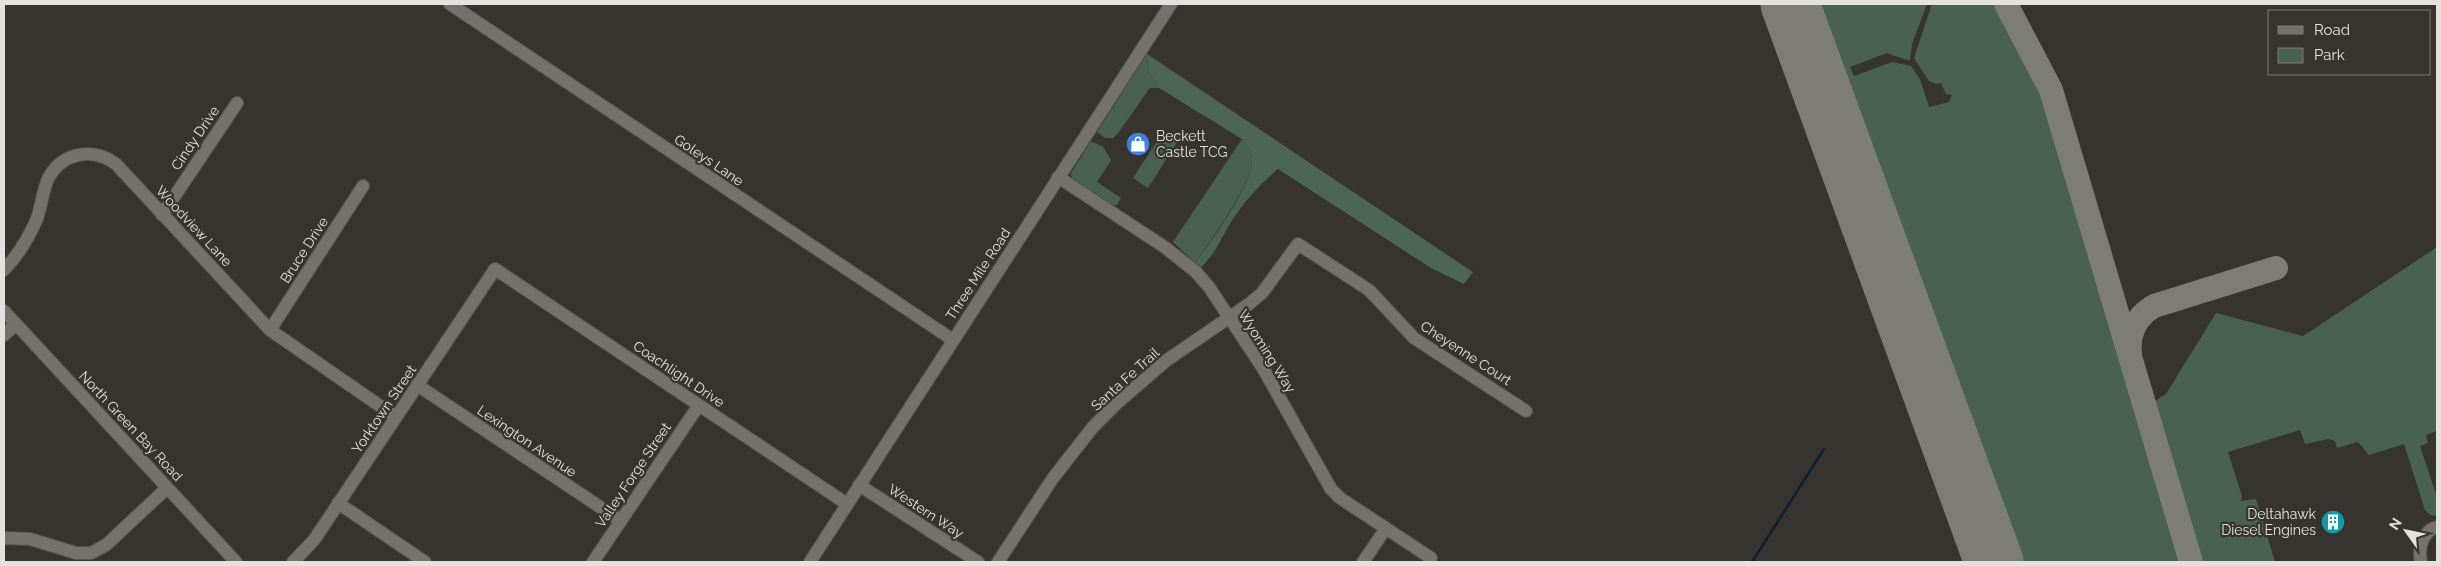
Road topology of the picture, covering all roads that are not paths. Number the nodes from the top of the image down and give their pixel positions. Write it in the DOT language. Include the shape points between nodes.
graph roads {
  1 [pos="450,4"];
  2 [pos="1171,4"];
  3 [pos="237,103"];
  4 [pos="1058,177"];
  5 [pos="363,186"];
  6 [pos="162,215"];
  7 [pos="1298,244"];
  8 [pos="495,269"];
  9 [pos="4,270"];
  10 [pos="4,311"];
  11 [pos="1230,318"];
  12 [pos="16,324"];
  13 [pos="270,330"];
  14 [pos="4,335"];
  15 [pos="953,340"];
  16 [pos="418,385"];
  17 [pos="698,405"];
  18 [pos="1526,411"];
  19 [pos="396,417"];
  20 [pos="859,485"];
  21 [pos="168,488"];
  22 [pos="338,503"];
  23 [pos="846,504"];
  24 [pos="621,521"];
  25 [pos="2437,527"];
  26 [pos="1386,528"];
  27 [pos="4,538"];
  28 [pos="1431,558"];
  29 [pos="236,562"];
  30 [pos="293,562"];
  31 [pos="425,562"];
  32 [pos="594,562"];
  33 [pos="810,562"];
  34 [pos="978,562"];
  35 [pos="998,562"];
  36 [pos="1363,562"];
  37 [pos="2420,562"];
  1 -- 15 [label="street, Goleys Lane"];
  2 -- 4 [label="street, Three Mile Road"];
  3 -- 6 [label="street, Cindy Drive"];
  4 -- 11 [label="street, Wyoming Way" via="1182,259 1209,287"];
  4 -- 15 [label="street, Three Mile Road"];
  5 -- 13 [label="street, Bruce Drive"];
  6 -- 9 [label="street, Woodview Lane" via="108,159 90,154 70,157 61,162 49,178 29,236"];
  6 -- 13 [label="street, Woodview Lane"];
  7 -- 11 [label="street, Santa Fe Trail" via="1262,293"];
  7 -- 18 [label="street, Cheyenne Court" via="1369,290 1414,338"];
  8 -- 16 [label="street, Yorktown Street"];
  8 -- 17 [label="street, Coachlight Drive"];
  10 -- 12 [label="street, North Green Bay Road"];
  11 -- 26 [label="street, Wyoming Way" via="1264,370 1330,489"];
  11 -- 35 [label="street, Santa Fe Trail" via="1167,360 1105,415 1053,478"];
  12 -- 14 [label="street"];
  12 -- 21 [label="street, North Green Bay Road"];
  13 -- 19 [label="street, Woodview Lane"];
  15 -- 20 [label="street, Three Mile Road"];
  16 -- 19 [label="street, Yorktown Street"];
  16 -- 24 [label="street, Lexington Avenue"];
  17 -- 23 [label="street, Coachlight Drive"];
  17 -- 24 [label="street, Valley Forge Street"];
  19 -- 22 [label="street, Yorktown Street"];
  20 -- 23 [label="street, Three Mile Road"];
  20 -- 34 [label="street, Western Way"];
  21 -- 27 [label="street" via="106,545 91,553 76,553 30,539"];
  21 -- 29 [label="street, North Green Bay Road"];
  22 -- 30 [label="street, Yorktown Street" via="314,540"];
  22 -- 31 [label="street"];
  23 -- 33 [label="street, Three Mile Road"];
  24 -- 32 [label="street, Valley Forge Street"];
  25 -- 37 [label="street" via="2424,537"];
  26 -- 28 [label="street, Wyoming Way"];
  26 -- 36 [label="street"];
}
